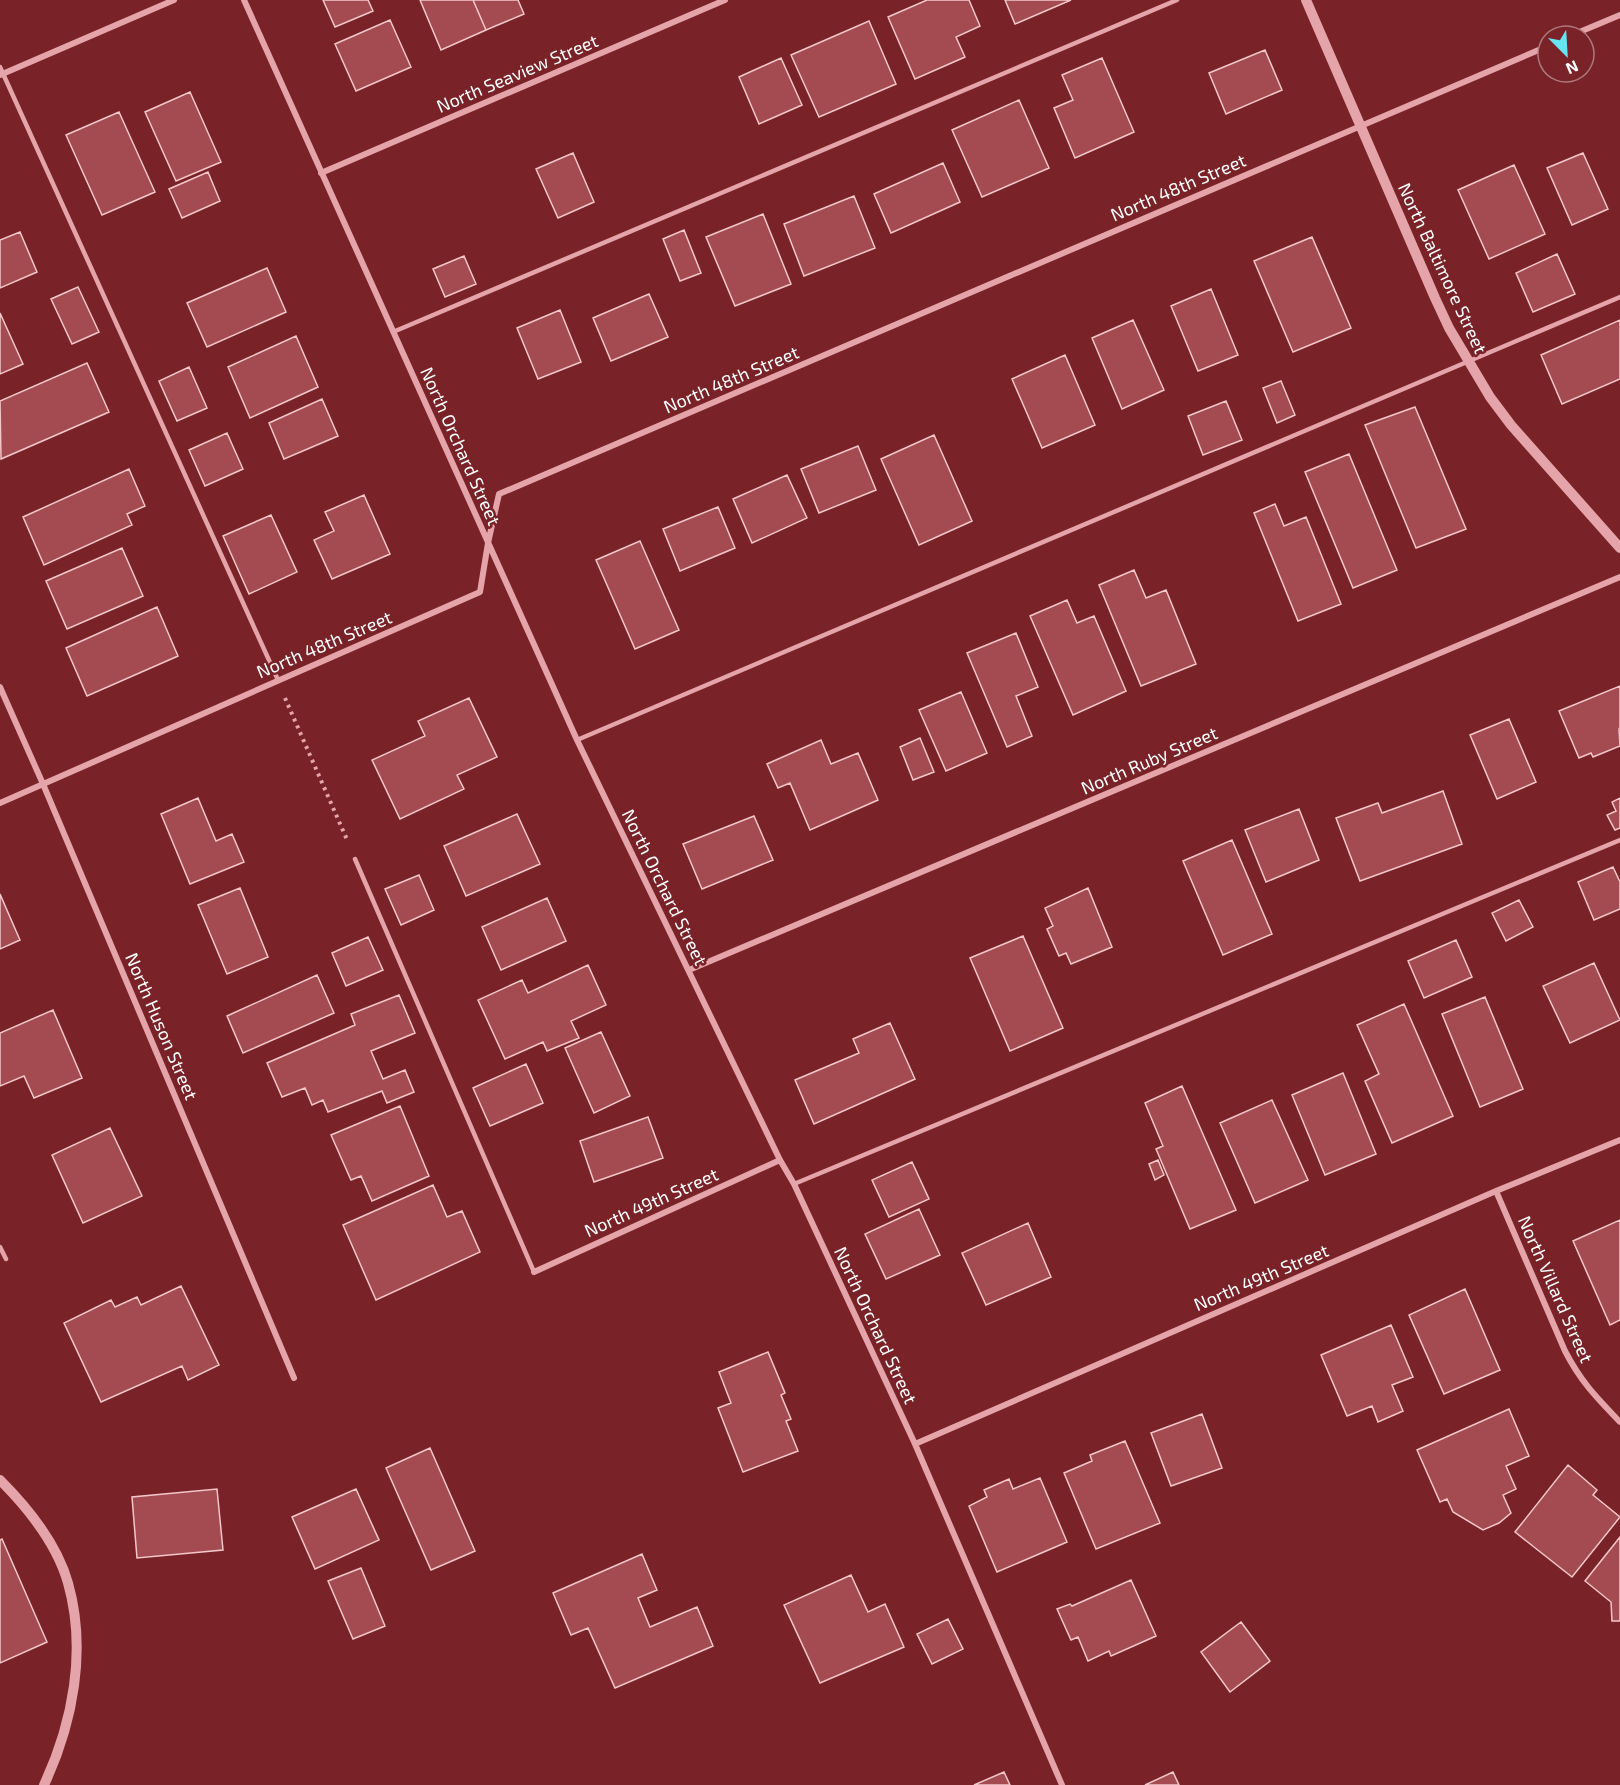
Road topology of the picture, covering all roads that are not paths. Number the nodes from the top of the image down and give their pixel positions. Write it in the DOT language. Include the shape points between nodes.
graph roads {
  1 [pos="174,0"];
  2 [pos="244,0"];
  3 [pos="725,0"];
  4 [pos="1177,0"];
  5 [pos="1306,0"];
  6 [pos="1620,15"];
  7 [pos="1596,25"];
  8 [pos="1536,51"];
  9 [pos="1,72"];
  10 [pos="1360,125"];
  11 [pos="321,174"];
  12 [pos="1620,297"];
  13 [pos="393,332"];
  14 [pos="1468,362"];
  15 [pos="488,543"];
  16 [pos="1620,548"];
  17 [pos="1620,577"];
  18 [pos="278,680"];
  19 [pos="0,687"];
  20 [pos="577,740"];
  21 [pos="43,784"];
  22 [pos="0,802"];
  23 [pos="1620,840"];
  24 [pos="355,859"];
  25 [pos="689,970"];
  26 [pos="1620,1140"];
  27 [pos="780,1160"];
  28 [pos="794,1184"];
  29 [pos="1496,1191"];
  30 [pos="0,1246"];
  31 [pos="6,1259"];
  32 [pos="534,1272"];
  33 [pos="294,1378"];
  34 [pos="1620,1422"];
  35 [pos="915,1444"];
  36 [pos="0,1480"];
  37 [pos="44,1785"];
  38 [pos="1062,1785"];
  1 -- 9 [label="street"];
  2 -- 11 [label="street, North Orchard Street"];
  3 -- 11 [label="street, North Seaview Street"];
  4 -- 13 [label="lane"];
  5 -- 10 [label="street, North Baltimore Street"];
  6 -- 7 [label="street"];
  8 -- 10 [label="street, North 48th Street"];
  9 -- 18 [label="lane"];
  10 -- 14 [label="street, North Baltimore Street" via="1435,298"];
  10 -- 15 [label="street, North 48th Street" via="500,495"];
  11 -- 13 [label="street, North Orchard Street"];
  12 -- 14 [label="lane"];
  13 -- 15 [label="street, North Orchard Street"];
  14 -- 16 [label="street, North Baltimore Street" via="1511,425"];
  14 -- 20 [label="lane"];
  15 -- 18 [label="street, North 48th Street" via="480,592"];
  15 -- 20 [label="street, North Orchard Street"];
  17 -- 25 [label="street, North Ruby Street"];
  18 -- 21 [label="street, North 48th Street"];
  19 -- 21 [label="street, North Huson Street"];
  20 -- 25 [label="street, North Orchard Street"];
  21 -- 22 [label="street, North 48th Street"];
  21 -- 33 [label="street, North Huson Street"];
  23 -- 28 [label="lane"];
  24 -- 32 [label="lane"];
  25 -- 27 [label="street, North Orchard Street"];
  26 -- 29 [label="street, North 49th Street"];
  27 -- 28 [label="street, North Orchard Street"];
  27 -- 32 [label="street, North 49th Street"];
  28 -- 35 [label="street, North Orchard Street"];
  29 -- 34 [label="street, North Villard Street" via="1576,1372"];
  29 -- 35 [label="street, North 49th Street"];
  30 -- 31 [label="lane"];
  35 -- 38 [label="street, North Orchard Street"];
  36 -- 37 [label="street" via="46,1536 68,1582 77,1638 73,1698 56,1761"];
}
